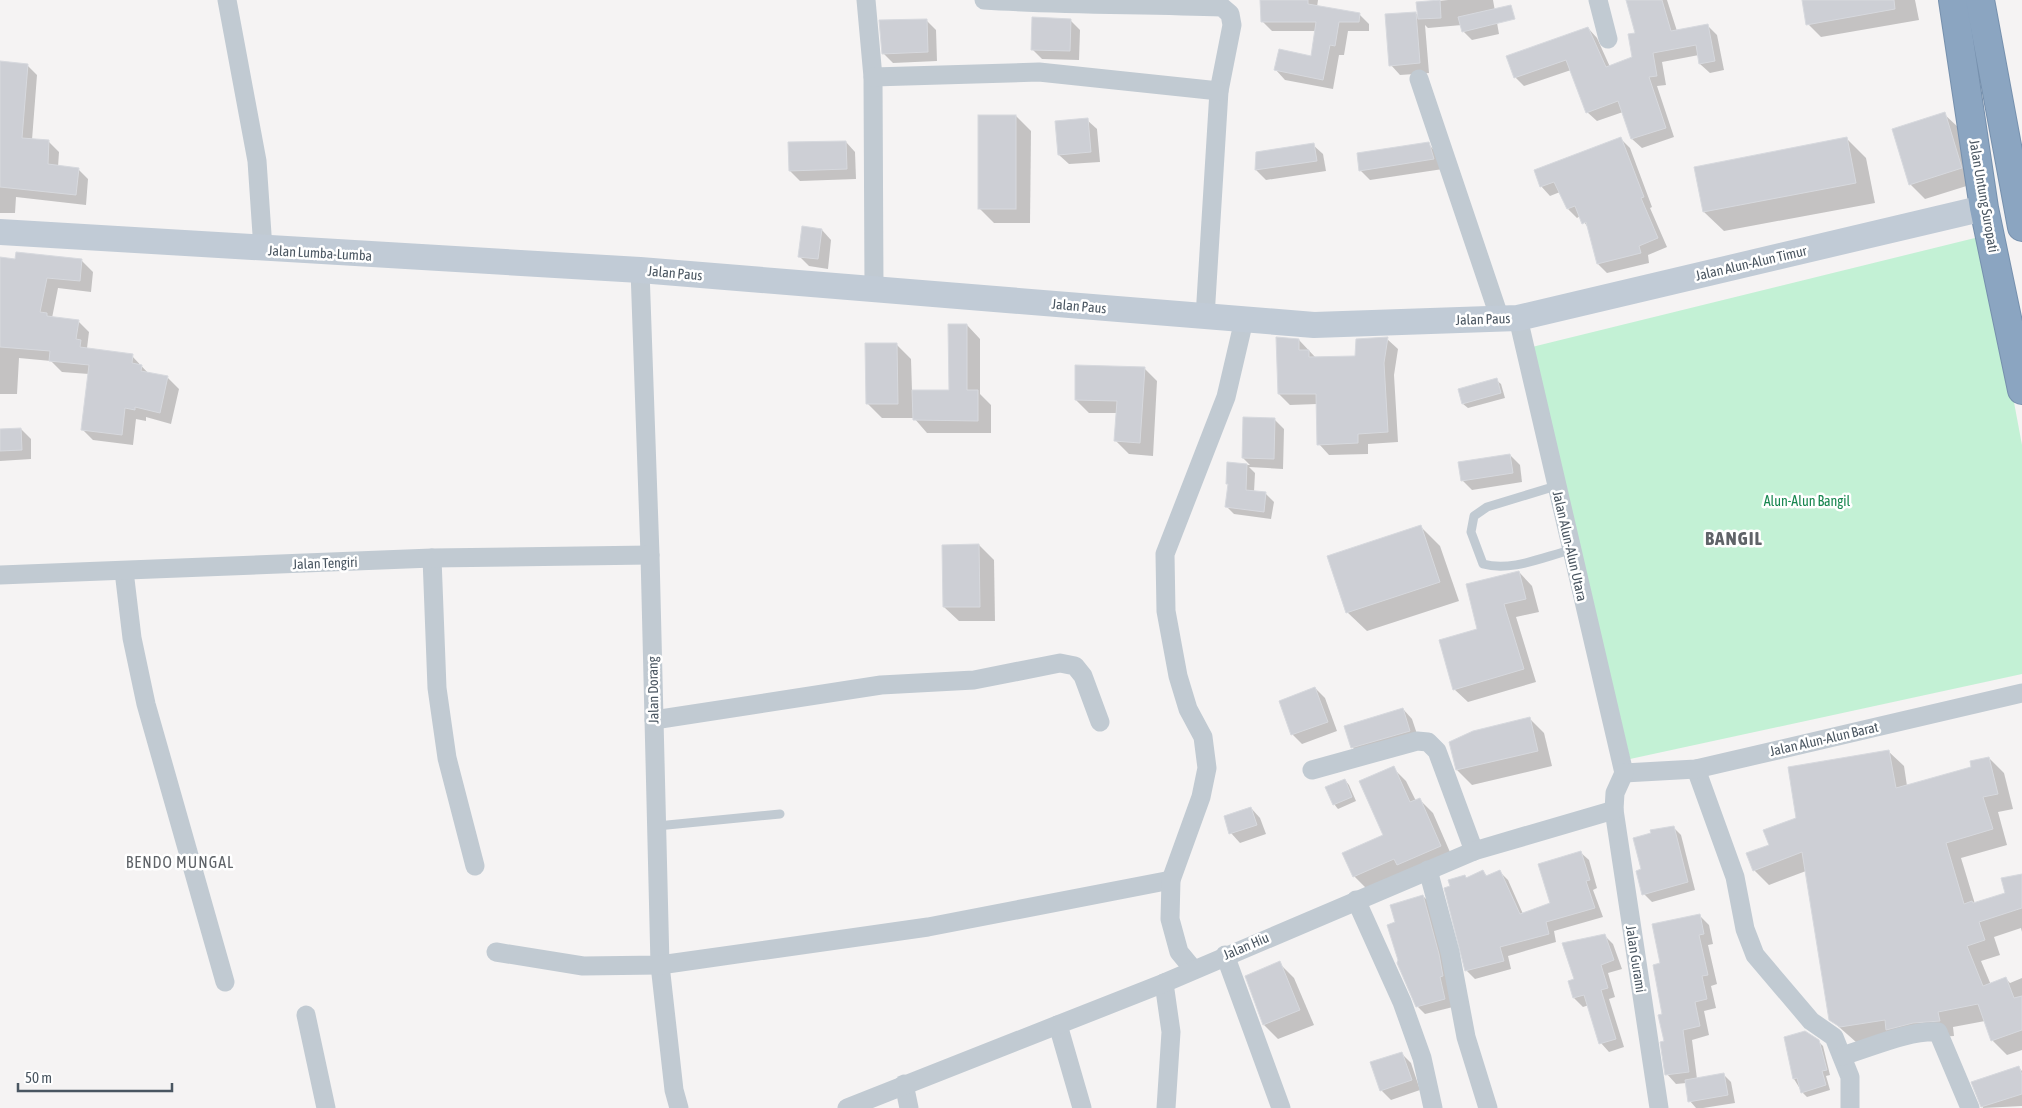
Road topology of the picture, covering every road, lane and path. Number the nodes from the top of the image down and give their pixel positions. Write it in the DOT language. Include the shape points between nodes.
graph roads {
  1 [pos="227,0"];
  2 [pos="866,0"];
  3 [pos="984,0"];
  4 [pos="1598,0"];
  5 [pos="1953,0"];
  6 [pos="1980,0"];
  7 [pos="1608,39"];
  8 [pos="873,77"];
  9 [pos="1419,79"];
  10 [pos="1219,91"];
  11 [pos="1984,208"];
  12 [pos="2022,227"];
  13 [pos="0,232"];
  14 [pos="264,249"];
  15 [pos="640,270"];
  16 [pos="874,288"];
  17 [pos="1205,317"];
  18 [pos="1509,318"];
  19 [pos="1244,320"];
  20 [pos="2022,390"];
  21 [pos="1556,486"];
  22 [pos="1570,550"];
  23 [pos="650,555"];
  24 [pos="432,558"];
  25 [pos="124,571"];
  26 [pos="0,574"];
  27 [pos="2022,693"];
  28 [pos="654,720"];
  29 [pos="1100,722"];
  30 [pos="1696,769"];
  31 [pos="1312,770"];
  32 [pos="1624,773"];
  33 [pos="1614,810"];
  34 [pos="780,814"];
  35 [pos="657,826"];
  36 [pos="1474,851"];
  37 [pos="475,866"];
  38 [pos="1428,870"];
  39 [pos="1171,880"];
  40 [pos="1356,900"];
  41 [pos="496,952"];
  42 [pos="1225,956"];
  43 [pos="660,965"];
  44 [pos="1193,969"];
  45 [pos="225,982"];
  46 [pos="1164,983"];
  47 [pos="306,1016"];
  48 [pos="1058,1025"];
  49 [pos="1842,1056"];
  50 [pos="904,1084"];
  51 [pos="326,1108"];
  52 [pos="679,1108"];
  53 [pos="847,1108"];
  54 [pos="909,1108"];
  55 [pos="1082,1108"];
  56 [pos="1166,1108"];
  57 [pos="1281,1108"];
  58 [pos="1433,1108"];
  59 [pos="1488,1108"];
  60 [pos="1659,1108"];
  61 [pos="1850,1108"];
  62 [pos="1970,1108"];
  1 -- 14 [label="street" via="256,161"];
  2 -- 8 [label="street"];
  3 -- 10 [label="street" via="1222,7 1230,14 1232,25"];
  4 -- 7 [label="street"];
  5 -- 11 [label="highway, Jalan Untung Suropati"];
  6 -- 12 [label="highway"];
  8 -- 10 [label="street" via="1039,72"];
  8 -- 16 [label="street"];
  9 -- 18 [label="street, Jalan Alun-Alun Utara"];
  10 -- 17 [label="street"];
  11 -- 18 [label="main road, Jalan Alun-Alun Timur"];
  11 -- 20 [label="highway, Jalan Untung Suropati"];
  13 -- 14 [label="main road, Jalan Lumba-Lumba"];
  14 -- 15 [label="main road, Jalan Lumba-Lumba"];
  15 -- 16 [label="main road, Jalan Paus"];
  15 -- 23 [label="street, Jalan Dorang"];
  16 -- 17 [label="main road, Jalan Paus"];
  17 -- 19 [label="main road, Jalan Paus"];
  18 -- 19 [label="main road, Jalan Paus" via="1314,326"];
  18 -- 21 [label="street, Jalan Alun-Alun Utara"];
  19 -- 39 [label="street" via="1226,396 1165,554 1166,611 1178,676 1188,709 1203,738 1207,768 1201,797"];
  21 -- 22 [label="street, Jalan Alun-Alun Utara"];
  21 -- 22 [label="lane" via="1487,507 1474,516 1471,532 1483,564 1496,568"];
  22 -- 32 [label="street, Jalan Alun-Alun Utara"];
  23 -- 24 [label="street, Jalan Tengiri"];
  23 -- 28 [label="street, Jalan Dorang"];
  24 -- 25 [label="street, Jalan Tengiri"];
  24 -- 37 [label="street" via="437,688 448,758"];
  25 -- 26 [label="street, Jalan Tengiri"];
  25 -- 45 [label="street" via="132,638 146,704"];
  27 -- 30 [label="street, Jalan Alun-Alun Barat"];
  28 -- 29 [label="street" via="881,685 974,680 1060,663 1076,666 1083,676"];
  28 -- 35 [label="street, Jalan Dorang"];
  30 -- 32 [label="street, Jalan Alun-Alun Barat"];
  30 -- 49 [label="street" via="1736,877 1745,929 1755,955 1811,1021 1834,1037"];
  31 -- 36 [label="street" via="1417,741 1428,742 1437,751"];
  32 -- 33 [label="street" via="1615,793"];
  33 -- 36 [label="street, Jalan Hiu"];
  33 -- 60 [label="street, Jalan Gurami"];
  34 -- 35 [label="lane"];
  35 -- 43 [label="street, Jalan Dorang"];
  36 -- 38 [label="street, Jalan Hiu"];
  38 -- 40 [label="street, Jalan Hiu"];
  38 -- 59 [label="street" via="1450,952 1466,1037"];
  39 -- 43 [label="street" via="928,927"];
  39 -- 44 [label="street" via="1170,919 1180,952"];
  40 -- 42 [label="street, Jalan Hiu"];
  40 -- 58 [label="street" via="1402,1002 1422,1058"];
  41 -- 43 [label="street" via="583,966"];
  42 -- 44 [label="street, Jalan Hiu"];
  42 -- 57 [label="street"];
  43 -- 52 [label="street, Jalan Dorang" via="674,1090"];
  44 -- 46 [label="street, Jalan Hiu"];
  46 -- 48 [label="street, Jalan Hiu"];
  46 -- 56 [label="street" via="1171,1032"];
  47 -- 51 [label="street"];
  48 -- 50 [label="street, Jalan Hiu"];
  48 -- 55 [label="street"];
  49 -- 61 [label="street" via="1850,1077"];
  49 -- 62 [label="street" via="1914,1034 1938,1032"];
  50 -- 53 [label="street, Jalan Hiu"];
  50 -- 54 [label="street"];
}
